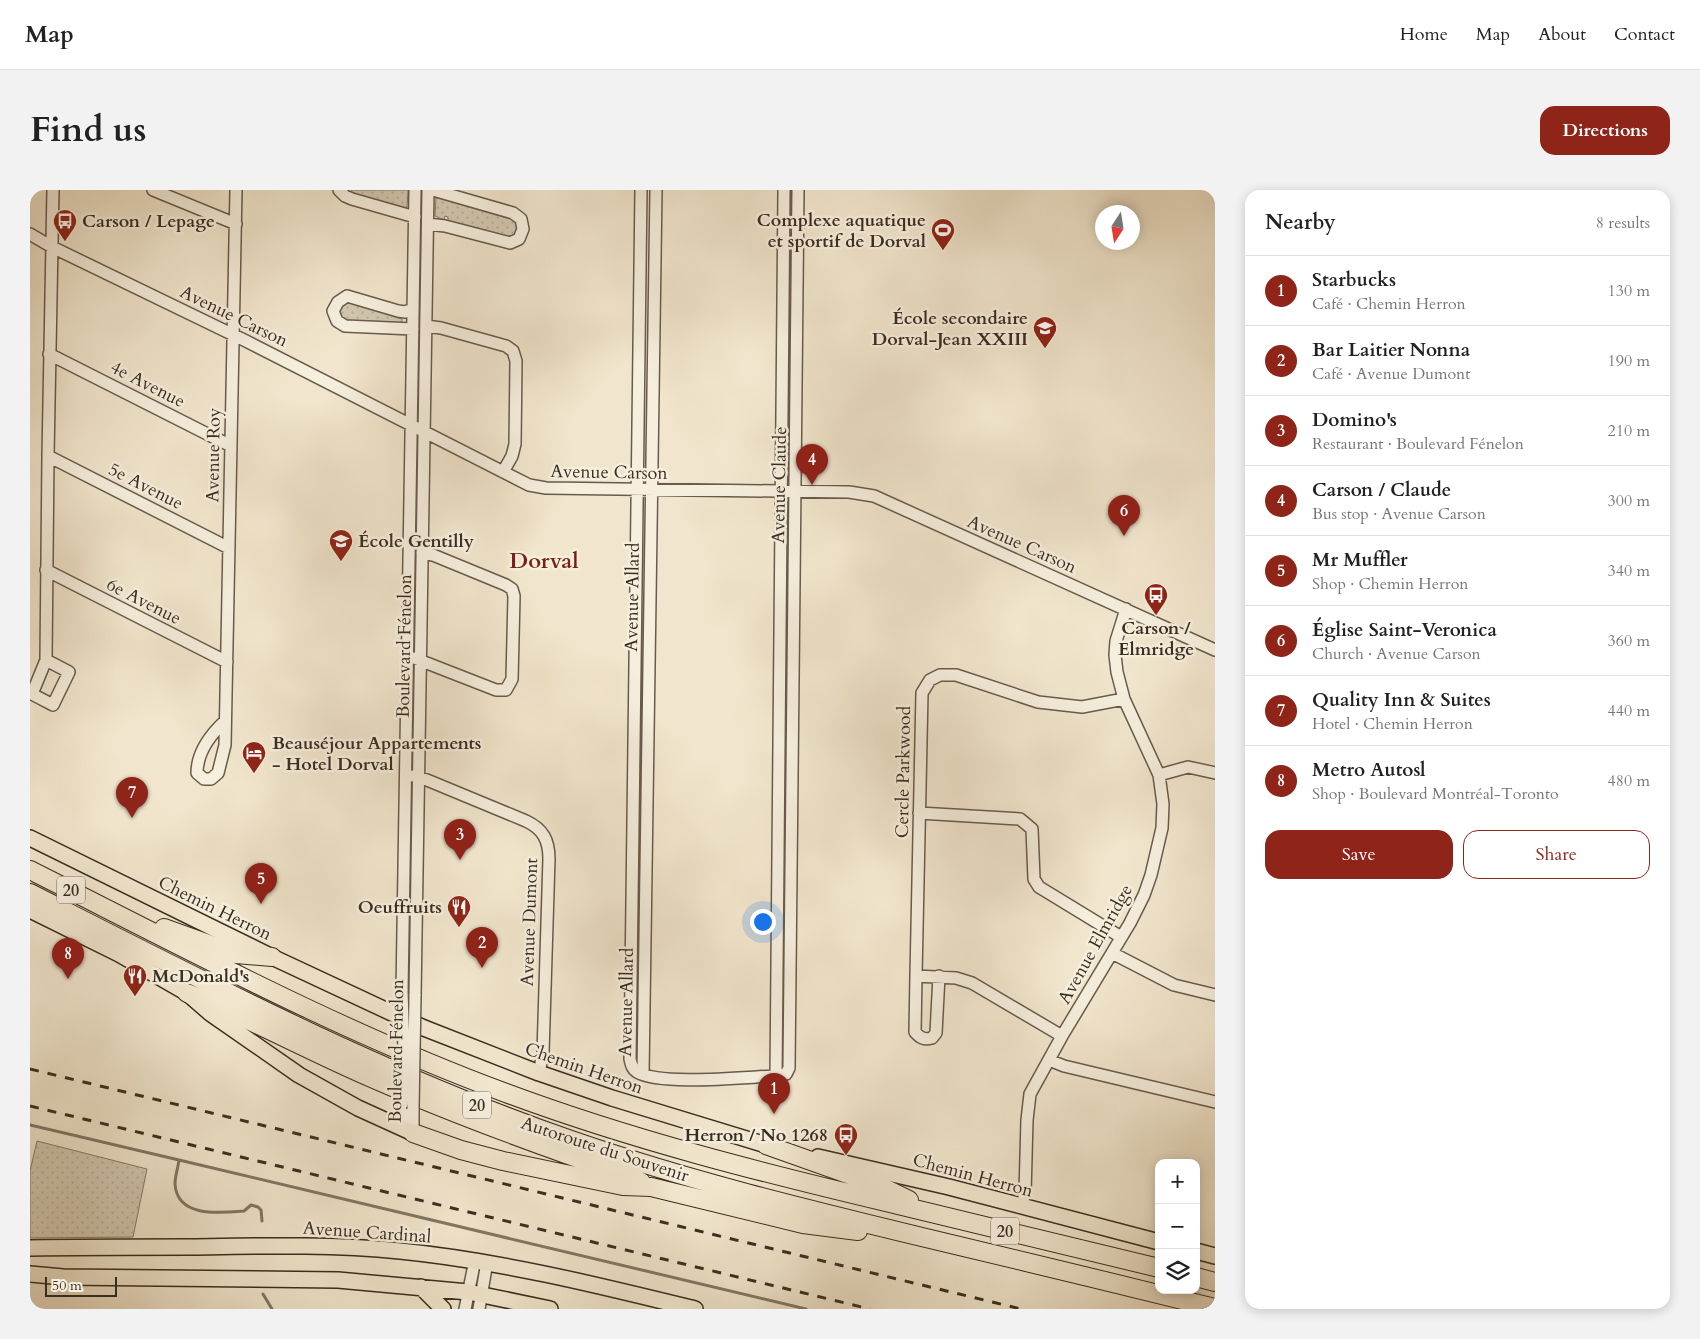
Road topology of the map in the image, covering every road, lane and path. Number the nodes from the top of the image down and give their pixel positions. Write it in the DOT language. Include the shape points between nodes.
graph roads {
  1 [pos="52,190"];
  2 [pos="153,190"];
  3 [pos="236,190"];
  4 [pos="339,190"];
  5 [pos="415,190"];
  6 [pos="428,190"];
  7 [pos="433,190"];
  8 [pos="641,190"];
  9 [pos="656,190"];
  10 [pos="784,190"];
  11 [pos="798,190"];
  12 [pos="415,217"];
  13 [pos="236,224"];
  14 [pos="428,224"];
  15 [pos="30,234"];
  16 [pos="52,247"];
  17 [pos="640,252"];
  18 [pos="656,252"];
  19 [pos="783,270"];
  20 [pos="798,270"];
  21 [pos="413,309"];
  22 [pos="426,326"];
  23 [pos="413,329"];
  24 [pos="234,335"];
  25 [pos="49,354"];
  26 [pos="411,425"];
  27 [pos="424,432"];
  28 [pos="231,446"];
  29 [pos="48,456"];
  30 [pos="503,472"];
  31 [pos="637,489"];
  32 [pos="651,490"];
  33 [pos="781,491"];
  34 [pos="796,491"];
  35 [pos="229,548"];
  36 [pos="422,552"];
  37 [pos="46,570"];
  38 [pos="1126,609"];
  39 [pos="1215,650"];
  40 [pos="408,655"];
  41 [pos="46,660"];
  42 [pos="420,660"];
  43 [pos="226,662"];
  44 [pos="634,687"];
  45 [pos="649,687"];
  46 [pos="779,699"];
  47 [pos="794,700"];
  48 [pos="1124,700"];
  49 [pos="225,722"];
  50 [pos="1215,773"];
  51 [pos="1159,775"];
  52 [pos="406,776"];
  53 [pos="420,778"];
  54 [pos="919,813"];
  55 [pos="30,838"];
  56 [pos="632,869"];
  57 [pos="646,869"];
  58 [pos="30,870"];
  59 [pos="30,893"];
  60 [pos="30,910"];
  61 [pos="111,911"];
  62 [pos="1121,937"];
  63 [pos="1112,953"];
  64 [pos="272,957"];
  65 [pos="916,976"];
  66 [pos="940,976"];
  67 [pos="187,992"];
  68 [pos="1215,994"];
  69 [pos="1062,1036"];
  70 [pos="1049,1060"];
  71 [pos="539,1073"];
  72 [pos="643,1074"];
  73 [pos="776,1076"];
  74 [pos="1215,1102"];
  75 [pos="408,1131"];
  76 [pos="766,1145"];
  77 [pos="651,1187"];
  78 [pos="1022,1206"];
  79 [pos="943,1216"];
  80 [pos="1155,1241"];
  81 [pos="952,1244"];
  82 [pos="30,1248"];
  83 [pos="1200,1252"];
  84 [pos="1215,1256"];
  85 [pos="481,1261"];
  86 [pos="1155,1267"];
  87 [pos="30,1274"];
  88 [pos="1200,1278"];
  89 [pos="1215,1282"];
  90 [pos="421,1287"];
  91 [pos="476,1298"];
  92 [pos="538,1308"];
  93 [pos="1215,1308"];
  94 [pos="443,1309"];
  95 [pos="464,1309"];
  96 [pos="695,1309"];
  1 -- 16 [label="street"];
  2 -- 13 [label="street"];
  3 -- 13 [label="street, Avenue Roy"];
  4 -- 12 [label="street" via="352,200"];
  5 -- 12 [label="street, Boulevard Fénelon"];
  6 -- 14 [label="street, Boulevard Fénelon"];
  7 -- 14 [label="street" via="513,213 521,219 523,229 519,239 510,243"];
  8 -- 17 [label="street, Avenue Allard"];
  9 -- 18 [label="street, Avenue Allard"];
  10 -- 19 [label="street, Avenue Claude"];
  11 -- 20 [label="street, Avenue Claude"];
  12 -- 21 [label="street, Boulevard Fénelon"];
  13 -- 24 [label="street, Avenue Roy"];
  14 -- 22 [label="street, Boulevard Fénelon"];
  15 -- 16 [label="street, Avenue Carson"];
  16 -- 24 [label="street, Avenue Carson"];
  16 -- 25 [label="street"];
  17 -- 18 [label="street"];
  17 -- 31 [label="street, Avenue Allard"];
  18 -- 32 [label="street, Avenue Allard"];
  19 -- 20 [label="street"];
  19 -- 33 [label="street, Avenue Claude"];
  20 -- 34 [label="street, Avenue Claude"];
  21 -- 23 [label="street, Boulevard Fénelon"];
  21 -- 23 [label="street" via="398,311 348,296 338,302 334,312 337,321 345,326"];
  22 -- 27 [label="street, Boulevard Fénelon"];
  22 -- 30 [label="street" via="506,346 513,351 516,361 514,444 512,456"];
  23 -- 26 [label="street, Boulevard Fénelon"];
  24 -- 26 [label="street, Avenue Carson"];
  24 -- 28 [label="street, Avenue Roy"];
  25 -- 28 [label="street, 4e Avenue"];
  25 -- 29 [label="street"];
  26 -- 27 [label="street, Avenue Carson"];
  26 -- 40 [label="street, Boulevard Fénelon"];
  27 -- 30 [label="street, Avenue Carson"];
  27 -- 36 [label="street, Boulevard Fénelon"];
  28 -- 35 [label="street, Avenue Roy"];
  29 -- 35 [label="street, 5e Avenue"];
  29 -- 37 [label="street"];
  30 -- 31 [label="street, Avenue Carson" via="525,484 542,488"];
  31 -- 32 [label="street, Avenue Carson"];
  31 -- 44 [label="street, Avenue Allard"];
  32 -- 33 [label="street, Avenue Carson"];
  32 -- 45 [label="street, Avenue Allard"];
  33 -- 34 [label="street, Avenue Carson"];
  33 -- 46 [label="street, Avenue Claude"];
  34 -- 38 [label="street, Avenue Carson" via="874,496"];
  34 -- 47 [label="street, Avenue Claude"];
  35 -- 43 [label="street, Avenue Roy"];
  36 -- 42 [label="street, Boulevard Fénelon"];
  36 -- 42 [label="street" via="512,589 512,679 506,690 496,690"];
  37 -- 41 [label="street"];
  37 -- 43 [label="street, 6e Avenue"];
  38 -- 39 [label="street, Avenue Carson"];
  38 -- 48 [label="street, Avenue Elmridge" via="1115,655"];
  40 -- 42 [label="street"];
  40 -- 52 [label="street, Boulevard Fénelon"];
  42 -- 53 [label="street, Boulevard Fénelon"];
  43 -- 49 [label="street, Avenue Roy"];
  44 -- 45 [label="street"];
  44 -- 56 [label="street, Avenue Allard"];
  45 -- 57 [label="street, Avenue Allard"];
  46 -- 47 [label="street"];
  46 -- 73 [label="street, Avenue Claude"];
  47 -- 73 [label="street, Avenue Claude" via="789,1068 786,1074"];
  48 -- 51 [label="street, Avenue Elmridge"];
  48 -- 54 [label="street, Cercle Parkwood" via="1082,707 1038,702 956,675 940,675 930,680 922,693"];
  50 -- 51 [label="street" via="1188,766"];
  51 -- 62 [label="street, Avenue Elmridge" via="1164,804 1151,875"];
  52 -- 53 [label="street, Avenue Dumont"];
  52 -- 75 [label="street, Boulevard Fénelon, bridge" via="402,1104"];
  53 -- 71 [label="street, Avenue Dumont" via="526,821 539,828 545,836 549,859 544,1053"];
  53 -- 75 [label="street, Boulevard Fénelon, bridge" via="413,1109"];
  54 -- 62 [label="street" via="1020,819 1032,829 1034,879 1039,887"];
  54 -- 65 [label="street, Cercle Parkwood"];
  55 -- 64 [label="main road, Chemin Herron"];
  56 -- 57 [label="street"];
  56 -- 72 [label="street, Avenue Allard" via="630,1059 633,1068"];
  57 -- 72 [label="street, Avenue Allard"];
  58 -- 61 [label="highway, Autoroute du Souvenir / 20"];
  59 -- 81 [label="highway, Autoroute du Souvenir / 20" via="317,1036 477,1105 575,1142 701,1181"];
  60 -- 67 [label="main road" via="120,954"];
  61 -- 64 [label="highway" via="236,954"];
  61 -- 79 [label="highway, Autoroute du Souvenir / 20" via="317,1014 507,1094 700,1156"];
  62 -- 63 [label="street, Avenue Elmridge"];
  63 -- 68 [label="street" via="1174,985"];
  63 -- 69 [label="street, Avenue Elmridge"];
  64 -- 71 [label="main road, Chemin Herron" via="424,1028"];
  65 -- 66 [label="street"];
  65 -- 66 [label="street, Cercle Parkwood" via="916,1032 926,1040 936,1033"];
  66 -- 69 [label="street" via="972,983"];
  67 -- 75 [label="main road" via="210,1013 298,1075"];
  67 -- 77 [label="highway" via="425,1101"];
  69 -- 70 [label="street, Avenue Elmridge"];
  70 -- 74 [label="street"];
  70 -- 78 [label="street, Avenue Elmridge" via="1033,1087 1029,1101"];
  71 -- 76 [label="main road, Chemin Herron"];
  72 -- 73 [label="street" via="658,1078 706,1079"];
  75 -- 77 [label="highway" via="503,1161 623,1186"];
  76 -- 78 [label="main road, Chemin Herron"];
  76 -- 79 [label="highway" via="876,1184"];
  77 -- 81 [label="highway" via="804,1224"];
  78 -- 80 [label="main road, Chemin Herron"];
  79 -- 86 [label="highway, Autoroute du Souvenir / 20"];
  81 -- 93 [label="highway, Autoroute du Souvenir / 20"];
  82 -- 85 [label="main road, Avenue Cardinal" via="322,1246"];
  83 -- 84 [label="main road"];
  85 -- 91 [label="street"];
  85 -- 96 [label="main road, Avenue Cardinal"];
  87 -- 90 [label="main road" via="338,1280"];
  88 -- 89 [label="highway"];
  90 -- 91 [label="main road"];
  90 -- 94 [label="main road"];
  91 -- 92 [label="main road"];
  91 -- 95 [label="street"];
}
